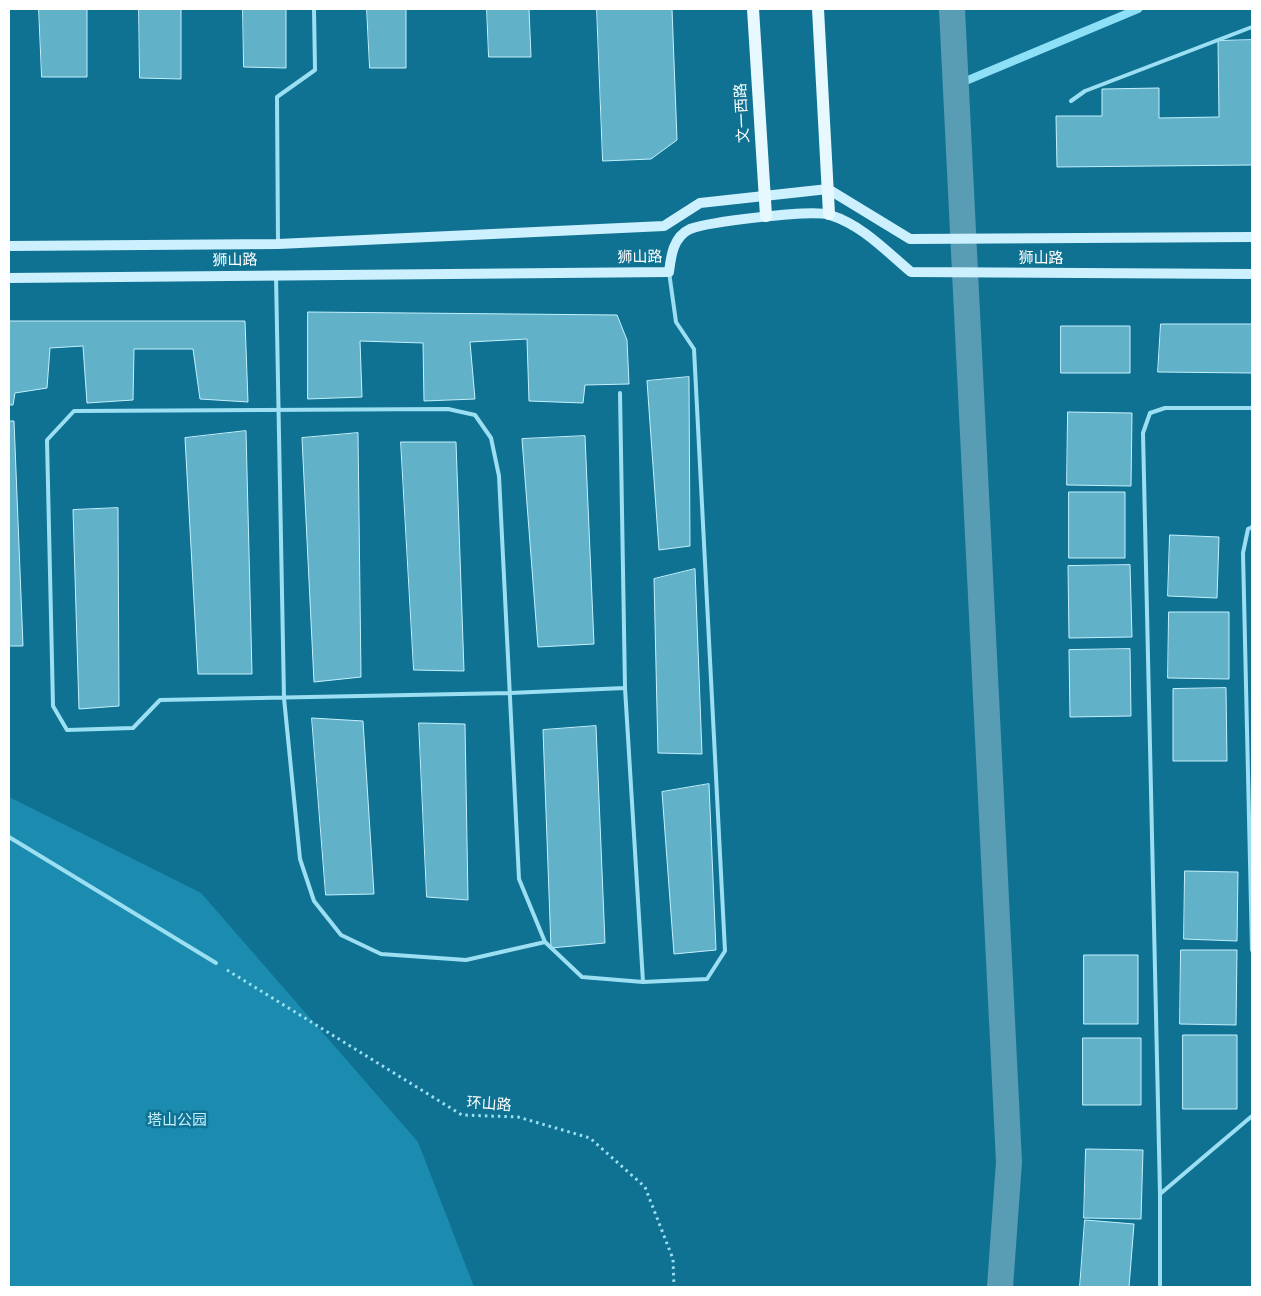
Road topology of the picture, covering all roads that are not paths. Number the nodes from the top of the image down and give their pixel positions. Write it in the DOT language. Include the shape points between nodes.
graph roads {
  1 [pos="314,9"];
  2 [pos="753,9"];
  3 [pos="818,9"];
  4 [pos="1252,27"];
  5 [pos="1071,101"];
  6 [pos="828,189"];
  7 [pos="764,194"];
  8 [pos="829,214"];
  9 [pos="766,216"];
  10 [pos="1252,237"];
  11 [pos="278,244"];
  12 [pos="9,246"];
  13 [pos="669,272"];
  14 [pos="276,274"];
  15 [pos="1252,274"];
  16 [pos="9,278"];
  17 [pos="620,393"];
  18 [pos="1252,408"];
  19 [pos="277,410"];
  20 [pos="1252,527"];
  21 [pos="625,688"];
  22 [pos="510,693"];
  23 [pos="284,698"];
  24 [pos="9,837"];
  25 [pos="544,942"];
  26 [pos="1252,950"];
  27 [pos="216,963"];
  28 [pos="643,982"];
  29 [pos="1252,1116"];
  30 [pos="1160,1194"];
  31 [pos="1160,1287"];
  1 -- 11 [label="lane" via="315,70 277,97"];
  2 -- 7 [label="main road, 文一西路"];
  3 -- 6 [label="main road"];
  4 -- 5 [label="lane" via="1085,91"];
  6 -- 7 [label="main road, 狮山路"];
  6 -- 8 [label="main road"];
  6 -- 10 [label="main road, 狮山路" via="910,239"];
  7 -- 9 [label="main road, 文一西路"];
  7 -- 11 [label="main road, 狮山路" via="700,203 664,226"];
  8 -- 9 [label="main road, 狮山路"];
  8 -- 15 [label="main road, 狮山路" via="863,230 912,272"];
  9 -- 13 [label="main road, 狮山路" via="688,230 673,246"];
  11 -- 12 [label="main road, 狮山路"];
  13 -- 14 [label="main road, 狮山路"];
  13 -- 28 [label="lane" via="676,322 694,349 725,951 707,978"];
  14 -- 16 [label="main road, 狮山路"];
  14 -- 19 [label="lane"];
  17 -- 21 [label="lane"];
  18 -- 30 [label="lane" via="1165,408 1150,412 1143,433"];
  19 -- 22 [label="lane" via="448,409 475,415 491,438 499,476"];
  19 -- 23 [label="lane"];
  19 -- 23 [label="lane" via="74,412 47,440 53,706 67,730 133,728 160,700"];
  20 -- 26 [label="lane" via="1248,529 1243,553"];
  21 -- 22 [label="lane"];
  21 -- 28 [label="lane"];
  22 -- 23 [label="lane"];
  22 -- 25 [label="lane" via="519,880"];
  23 -- 25 [label="lane" via="300,859 314,901 341,935 381,954 466,960"];
  24 -- 27 [label="lane"];
  25 -- 28 [label="lane" via="582,977"];
  29 -- 30 [label="lane"];
  30 -- 31 [label="lane"];
}
